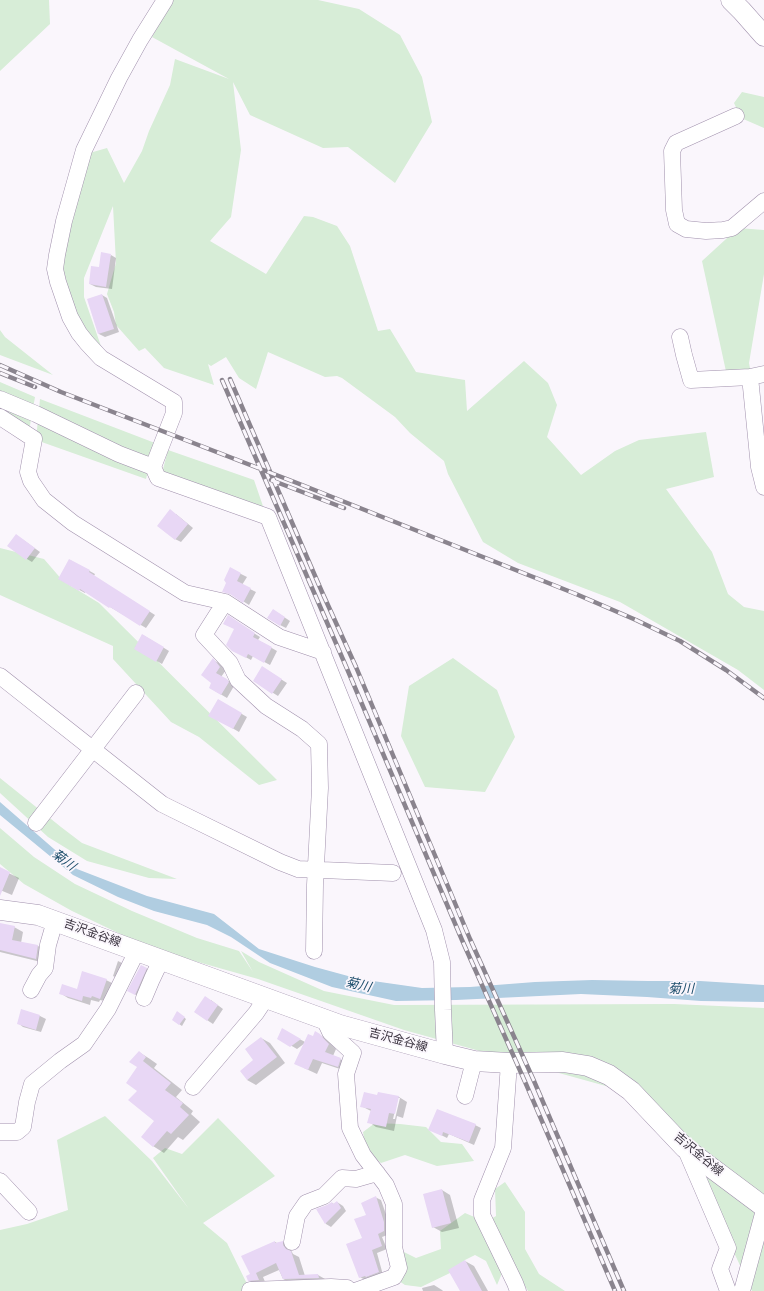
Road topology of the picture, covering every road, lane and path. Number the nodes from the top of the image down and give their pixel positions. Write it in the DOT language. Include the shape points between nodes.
graph roads {
  1 [pos="166,0"];
  2 [pos="731,0"];
  3 [pos="764,36"];
  4 [pos="736,116"];
  5 [pos="764,201"];
  6 [pos="680,337"];
  7 [pos="757,375"];
  8 [pos="0,399"];
  9 [pos="0,417"];
  10 [pos="152,467"];
  11 [pos="764,487"];
  12 [pos="225,602"];
  13 [pos="323,652"];
  14 [pos="0,676"];
  15 [pos="136,694"];
  16 [pos="93,749"];
  17 [pos="36,823"];
  18 [pos="316,870"];
  19 [pos="393,873"];
  20 [pos="0,910"];
  21 [pos="55,921"];
  22 [pos="137,951"];
  23 [pos="314,951"];
  24 [pos="161,960"];
  25 [pos="31,990"];
  26 [pos="144,998"];
  27 [pos="266,998"];
  28 [pos="324,1019"];
  29 [pos="445,1054"];
  30 [pos="474,1061"];
  31 [pos="509,1063"];
  32 [pos="193,1087"];
  33 [pos="465,1096"];
  34 [pos="0,1132"];
  35 [pos="685,1148"];
  36 [pos="377,1173"];
  37 [pos="0,1181"];
  38 [pos="764,1207"];
  39 [pos="764,1210"];
  40 [pos="29,1212"];
  41 [pos="292,1242"];
  42 [pos="743,1288"];
  43 [pos="250,1290"];
  44 [pos="349,1291"];
  45 [pos="356,1291"];
  46 [pos="518,1291"];
  47 [pos="728,1291"];
  1 -- 10 [label="street" via="119,78 84,150 64,221 55,269 70,317 101,358 174,402 174,413"];
  2 -- 3 [label="main road"];
  4 -- 5 [label="street" via="676,143 672,151 674,210 677,224 686,229 706,231 732,228"];
  6 -- 7 [label="street" via="691,380"];
  7 -- 11 [label="street" via="759,467"];
  8 -- 10 [label="street"];
  9 -- 12 [label="street" via="34,439 28,472 44,500 73,523 185,593"];
  10 -- 13 [label="street" via="158,478 268,517"];
  12 -- 13 [label="street" via="279,637"];
  12 -- 18 [label="street" via="204,635 230,663 238,680 266,706 302,729 319,744 320,788"];
  13 -- 29 [label="street" via="434,930 442,962"];
  14 -- 16 [label="street"];
  15 -- 16 [label="street"];
  16 -- 17 [label="street"];
  16 -- 18 [label="street" via="162,804 280,862 298,869"];
  18 -- 19 [label="street"];
  18 -- 23 [label="street"];
  20 -- 21 [label="main road, 吉沢金谷線" via="38,915"];
  21 -- 22 [label="main road, 吉沢金谷線"];
  21 -- 25 [label="street" via="45,968"];
  22 -- 24 [label="main road, 吉沢金谷線"];
  22 -- 34 [label="street" via="108,1010 84,1044 32,1084 23,1127 17,1132"];
  24 -- 26 [label="street"];
  24 -- 27 [label="main road, 吉沢金谷線"];
  27 -- 28 [label="main road, 吉沢金谷線"];
  27 -- 32 [label="street"];
  28 -- 29 [label="main road, 吉沢金谷線"];
  28 -- 36 [label="street" via="330,1032 353,1053 346,1074 350,1128 363,1155"];
  29 -- 30 [label="main road, 吉沢金谷線"];
  30 -- 31 [label="main road, 吉沢金谷線"];
  30 -- 33 [label="street"];
  31 -- 35 [label="main road, 吉沢金谷線" via="563,1062 588,1066 609,1075 631,1091"];
  31 -- 46 [label="street" via="503,1148 482,1200 482,1215"];
  35 -- 38 [label="main road, 吉沢金谷線"];
  35 -- 47 [label="street" via="728,1248 720,1269"];
  36 -- 41 [label="street" via="356,1179 342,1178 324,1196 306,1203 297,1216"];
  36 -- 45 [label="street" via="386,1185 394,1204 394,1247 399,1268 394,1277"];
  37 -- 40 [label="street"];
  39 -- 42 [label="street"];
  43 -- 44 [label="street" via="331,1287 347,1288"];
}
